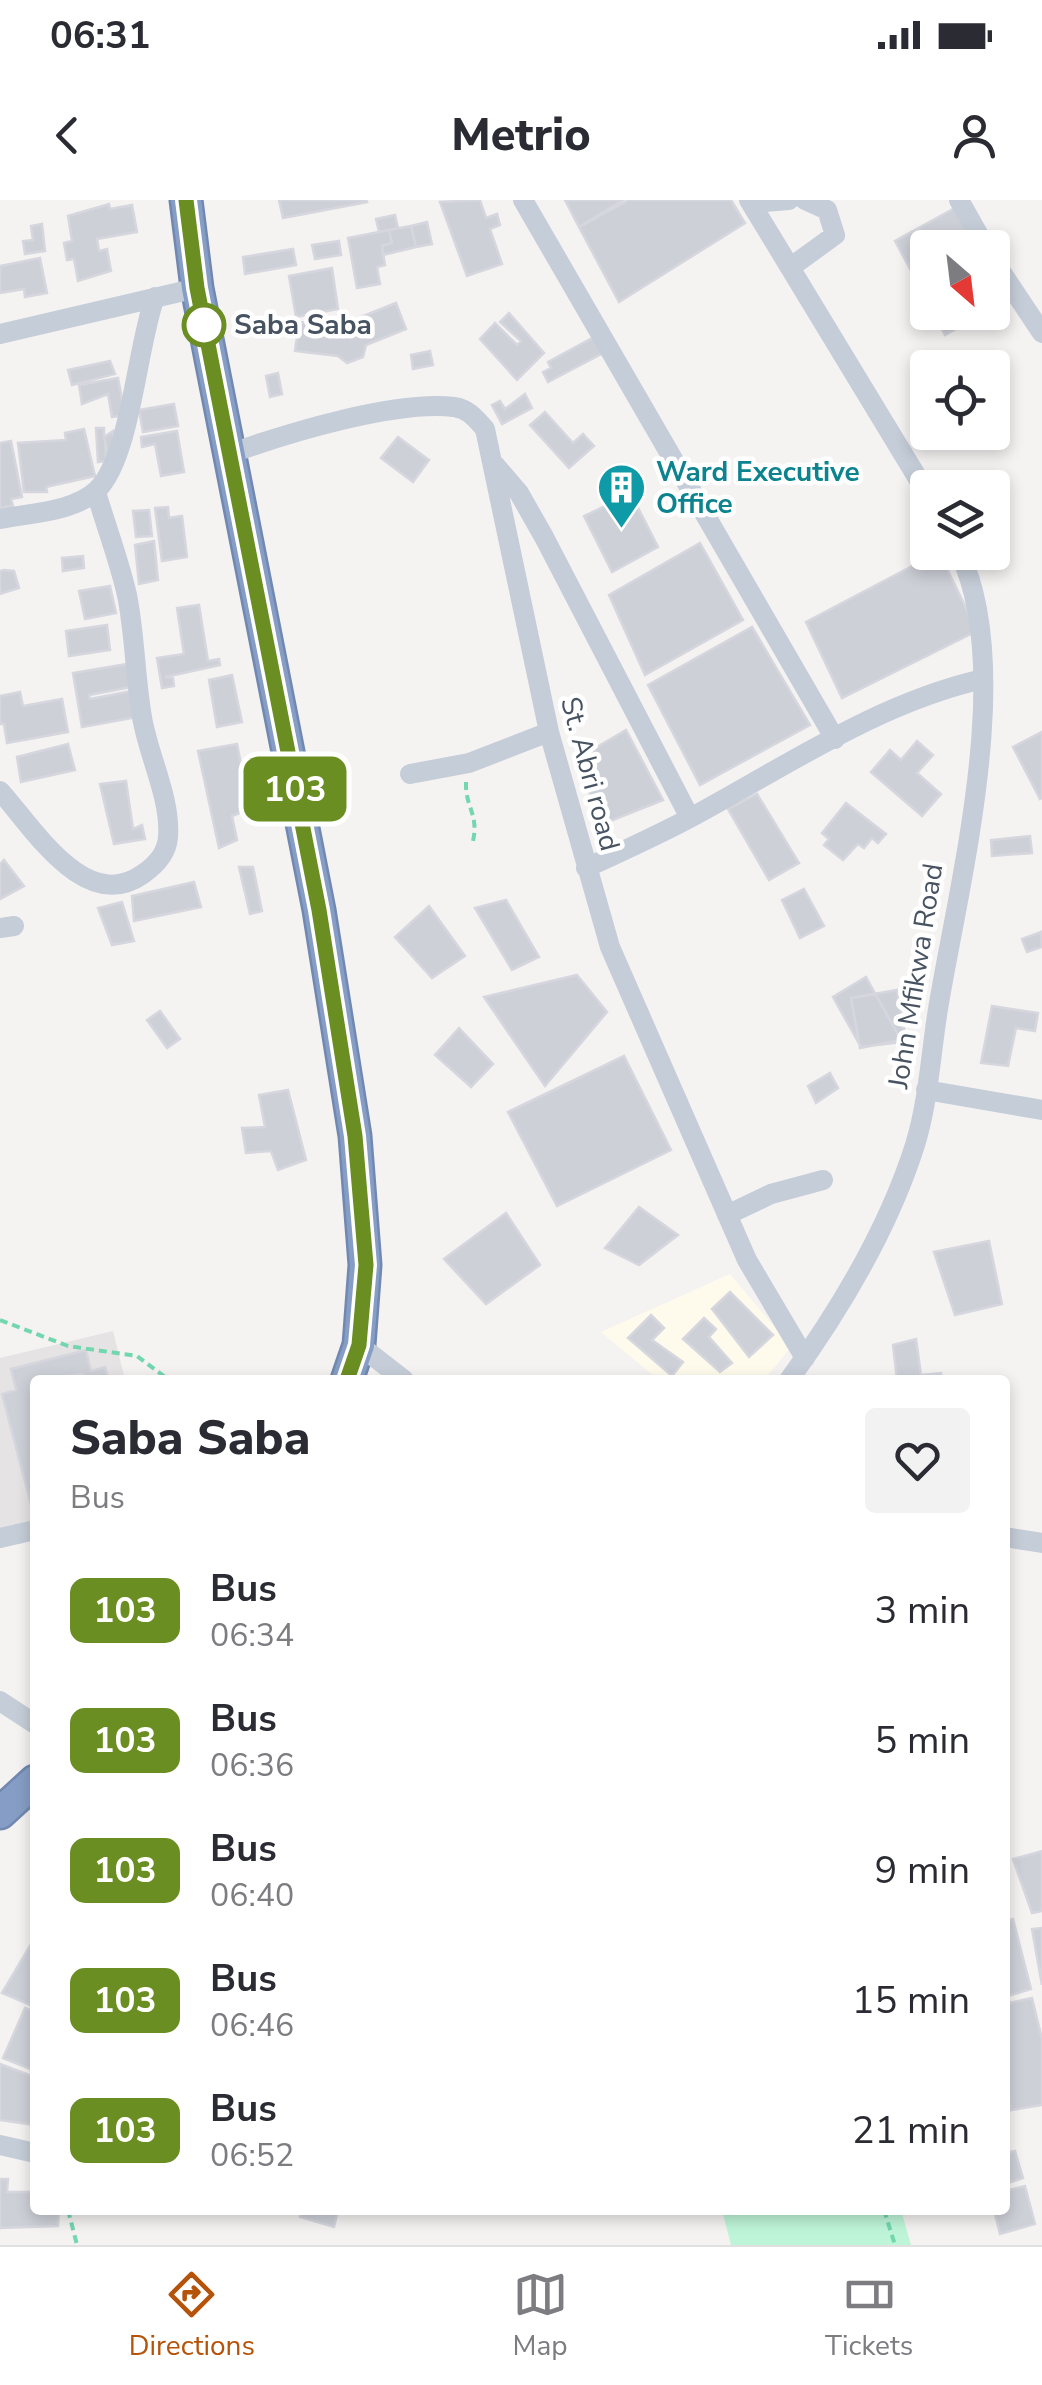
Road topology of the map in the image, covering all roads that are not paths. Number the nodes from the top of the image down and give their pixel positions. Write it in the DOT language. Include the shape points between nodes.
graph roads {
  1 [pos="186,200"];
  2 [pos="523,200"];
  3 [pos="789,200"];
  4 [pos="805,200"];
  5 [pos="959,200"];
  6 [pos="750,201"];
  7 [pos="976,230"];
  8 [pos="791,266"];
  9 [pos="1010,285"];
  10 [pos="197,288"];
  11 [pos="155,297"];
  12 [pos="1042,333"];
  13 [pos="0,334"];
  14 [pos="232,453"];
  15 [pos="494,464"];
  16 [pos="913,470"];
  17 [pos="96,492"];
  18 [pos="0,519"];
  19 [pos="965,570"];
  20 [pos="983,679"];
  21 [pos="549,732"];
  22 [pos="836,739"];
  23 [pos="410,774"];
  24 [pos="0,790"];
  25 [pos="690,818"];
  26 [pos="586,868"];
  27 [pos="926,1090"];
  28 [pos="1042,1110"];
  29 [pos="823,1180"];
  30 [pos="727,1215"];
  31 [pos="359,1345"];
  32 [pos="805,1358"];
  33 [pos="349,1375"];
  34 [pos="398,1375"];
  35 [pos="793,1375"];
  36 [pos="30,1531"];
  37 [pos="0,1538"];
  38 [pos="1010,1538"];
  39 [pos="1042,1543"];
  40 [pos="0,1701"];
  41 [pos="30,1721"];
  42 [pos="30,1786"];
  43 [pos="0,1813"];
  44 [pos="0,2145"];
  45 [pos="30,2152"];
  1 -- 10 [label="highway"];
  2 -- 22 [label="street"];
  3 -- 6 [label="street"];
  4 -- 8 [label="street" via="827,210 835,235"];
  5 -- 7 [label="street"];
  6 -- 8 [label="street"];
  8 -- 16 [label="street"];
  9 -- 12 [label="street"];
  10 -- 11 [label="street"];
  10 -- 14 [label="highway"];
  11 -- 13 [label="street"];
  11 -- 17 [label="street" via="119,445"];
  14 -- 15 [label="street, St. Abri road" via="382,413 454,408 472,414 485,429"];
  14 -- 31 [label="highway" via="355,1136 365,1246"];
  15 -- 21 [label="street, St. Abri road"];
  15 -- 25 [label="street" via="544,538"];
  17 -- 18 [label="street"];
  17 -- 24 [label="street" via="128,599 142,716 164,807 164,853 138,878 118,886 93,882 56,854"];
  19 -- 20 [label="street, John Mfikwa Road" via="981,613"];
  20 -- 22 [label="street" via="918,698"];
  20 -- 27 [label="street, John Mfikwa Road" via="976,774"];
  21 -- 23 [label="street" via="469,763"];
  21 -- 26 [label="street, St. Abri road"];
  22 -- 25 [label="street"];
  25 -- 26 [label="street"];
  26 -- 30 [label="street, St. Abri road" via="610,947"];
  27 -- 28 [label="street"];
  27 -- 32 [label="street, John Mfikwa Road" via="904,1174"];
  29 -- 30 [label="street"];
  30 -- 32 [label="street, St. Abri road" via="766,1297"];
  31 -- 33 [label="highway"];
  31 -- 34 [label="street"];
  32 -- 35 [label="street, John Mfikwa Road"];
  36 -- 37 [label="street"];
  38 -- 39 [label="street"];
  40 -- 41 [label="street"];
  42 -- 43 [label="highway"];
  44 -- 45 [label="street"];
}
